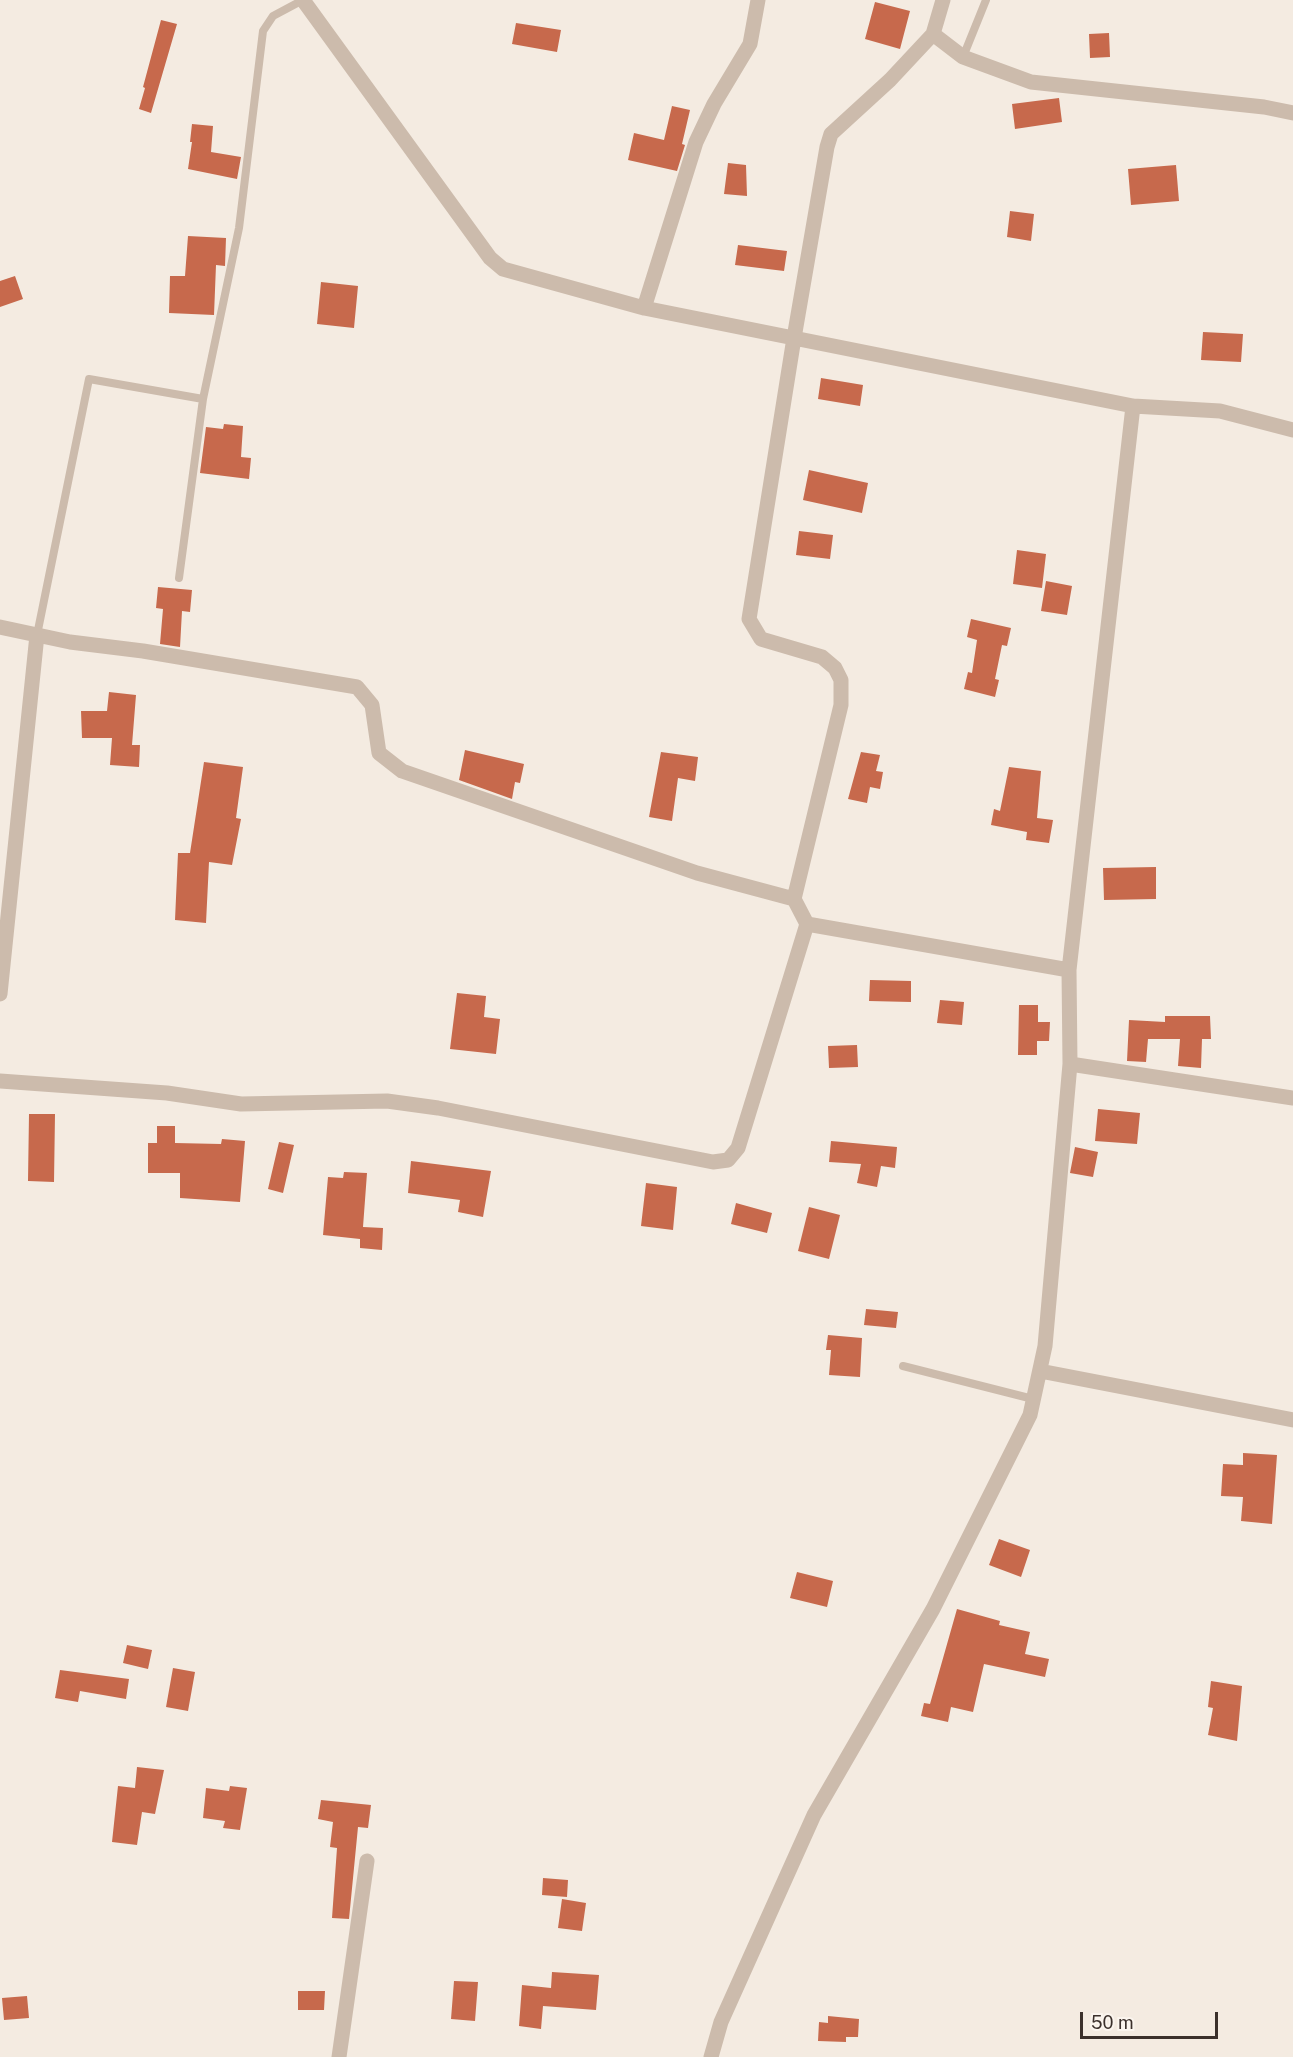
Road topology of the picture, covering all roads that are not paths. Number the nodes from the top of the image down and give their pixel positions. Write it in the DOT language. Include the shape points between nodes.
graph roads {
  1 [pos="303,0"];
  2 [pos="758,0"];
  3 [pos="944,0"];
  4 [pos="986,0"];
  5 [pos="933,34"];
  6 [pos="963,57"];
  7 [pos="1293,113"];
  8 [pos="644,308"];
  9 [pos="794,338"];
  10 [pos="203,399"];
  11 [pos="1133,406"];
  12 [pos="1293,430"];
  13 [pos="179,578"];
  14 [pos="0,627"];
  15 [pos="38,635"];
  16 [pos="794,899"];
  17 [pos="807,924"];
  18 [pos="1069,970"];
  19 [pos="0,994"];
  20 [pos="1070,1064"];
  21 [pos="0,1081"];
  22 [pos="1293,1098"];
  23 [pos="903,1366"];
  24 [pos="1040,1371"];
  25 [pos="1033,1399"];
  26 [pos="1293,1420"];
  27 [pos="367,1861"];
  28 [pos="339,2057"];
  29 [pos="711,2057"];
  1 -- 8 [label="street" via="490,258 502,269"];
  1 -- 10 [label="lane" via="273,16 263,32 239,228"];
  2 -- 8 [label="street" via="750,45 696,142"];
  3 -- 5 [label="street"];
  4 -- 6 [label="lane"];
  5 -- 6 [label="street"];
  5 -- 9 [label="street" via="831,134"];
  6 -- 7 [label="street" via="1031,82"];
  8 -- 9 [label="street"];
  9 -- 11 [label="street"];
  9 -- 16 [label="street" via="749,619 761,639 822,657 835,668 841,680 840,705"];
  10 -- 13 [label="lane"];
  10 -- 15 [label="lane" via="89,379"];
  11 -- 12 [label="street" via="1220,411"];
  11 -- 18 [label="street"];
  14 -- 15 [label="street"];
  15 -- 16 [label="street" via="357,687 372,705 379,753 402,771 697,873"];
  15 -- 19 [label="street"];
  16 -- 17 [label="street"];
  17 -- 18 [label="street"];
  17 -- 21 [label="street" via="738,1148 728,1161 704,1161 387,1101 241,1104 167,1093"];
  18 -- 20 [label="street"];
  20 -- 22 [label="street"];
  20 -- 24 [label="street"];
  23 -- 25 [label="lane"];
  24 -- 25 [label="street"];
  24 -- 26 [label="street"];
  25 -- 29 [label="street" via="1024,1427 933,1609 814,1815 722,2022"];
  27 -- 28 [label="street"];
}
